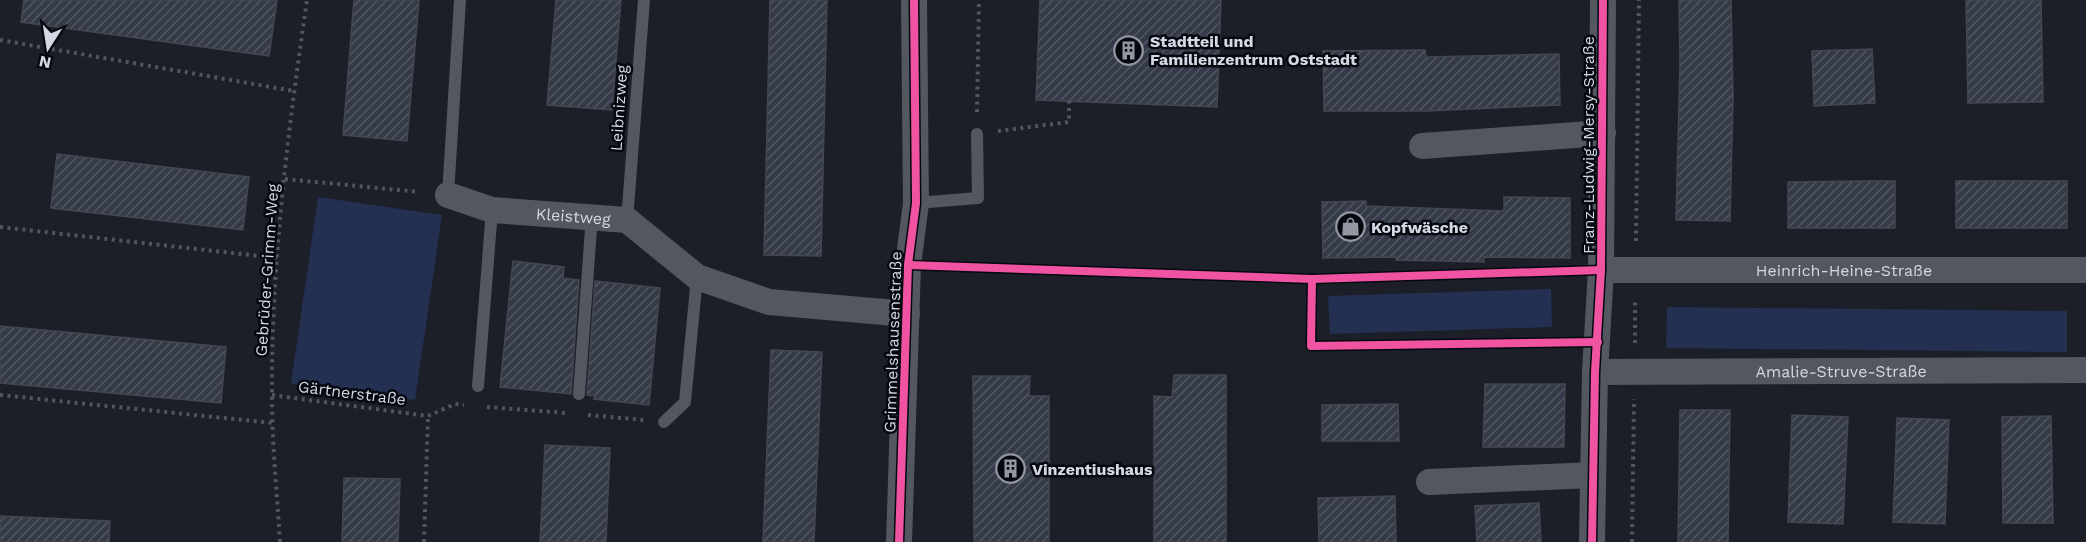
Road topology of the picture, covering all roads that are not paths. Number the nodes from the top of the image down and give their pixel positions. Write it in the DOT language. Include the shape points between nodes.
graph roads {
  1 [pos="460,0"];
  2 [pos="644,0"];
  3 [pos="914,0"];
  4 [pos="1603,0"];
  5 [pos="1603,133"];
  6 [pos="977,134"];
  7 [pos="1422,146"];
  8 [pos="448,195"];
  9 [pos="916,203"];
  10 [pos="492,210"];
  11 [pos="592,215"];
  12 [pos="627,219"];
  13 [pos="1600,270"];
  14 [pos="2086,270"];
  15 [pos="696,277"];
  16 [pos="907,314"];
  17 [pos="2086,370"];
  18 [pos="1595,372"];
  19 [pos="478,386"];
  20 [pos="579,394"];
  21 [pos="664,422"];
  22 [pos="1593,475"];
  23 [pos="1429,482"];
  24 [pos="899,542"];
  25 [pos="1592,542"];
  1 -- 8 [label="lane"];
  2 -- 12 [label="lane, Leibnizweg"];
  3 -- 9 [label="street, Grimmelshausenstraße"];
  4 -- 5 [label="street, Franz-Ludwig-Mersy-Straße"];
  5 -- 7 [label="street, Franz-Ludwig-Mersy-Straße"];
  5 -- 13 [label="street, Franz-Ludwig-Mersy-Straße"];
  6 -- 9 [label="lane" via="978,198"];
  8 -- 10 [label="street, Kleistweg"];
  9 -- 16 [label="street, Grimmelshausenstraße"];
  10 -- 11 [label="street, Kleistweg"];
  10 -- 19 [label="lane"];
  11 -- 12 [label="street, Kleistweg"];
  11 -- 20 [label="lane"];
  12 -- 15 [label="street, Kleistweg"];
  13 -- 14 [label="street, Heinrich-Heine-Straße"];
  13 -- 18 [label="street, Franz-Ludwig-Mersy-Straße"];
  15 -- 16 [label="street, Kleistweg" via="769,302"];
  15 -- 21 [label="lane" via="685,402"];
  16 -- 24 [label="street, Grimmelshausenstraße"];
  17 -- 18 [label="street, Amalie-Struve-Straße"];
  18 -- 22 [label="street, Franz-Ludwig-Mersy-Straße"];
  22 -- 23 [label="street"];
  22 -- 25 [label="street, Franz-Ludwig-Mersy-Straße"];
}
